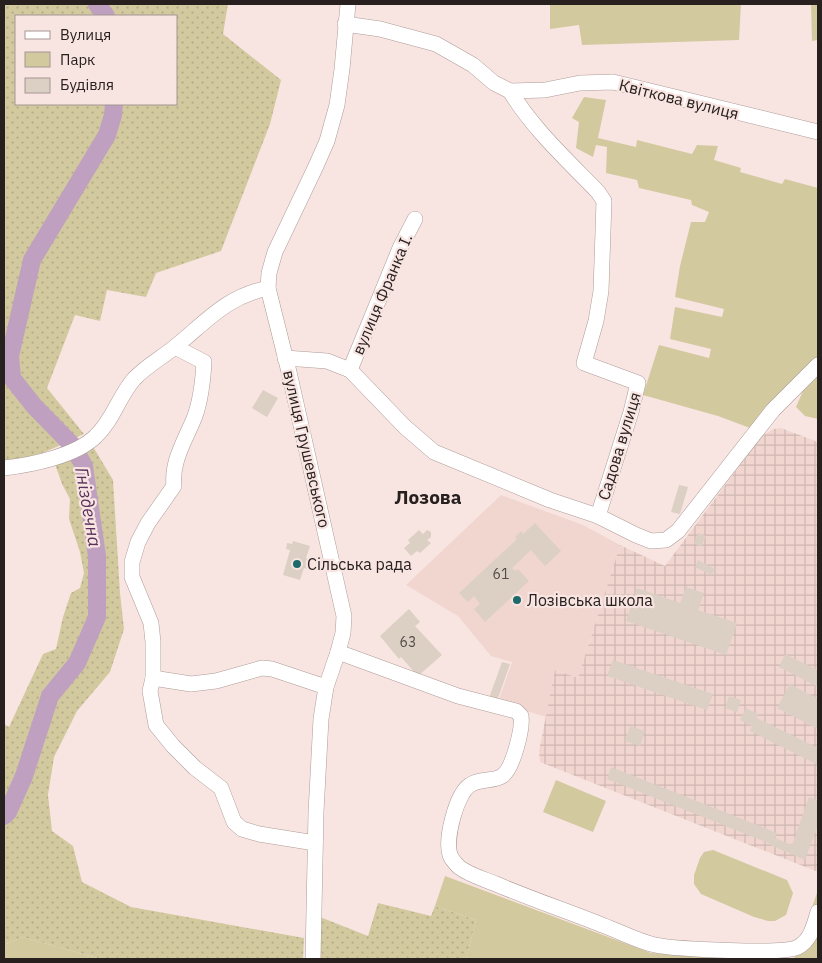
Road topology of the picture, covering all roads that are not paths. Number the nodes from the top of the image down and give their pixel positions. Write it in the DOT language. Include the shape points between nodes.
graph roads {
  1 [pos="348,4"];
  2 [pos="346,24"];
  3 [pos="510,91"];
  4 [pos="818,132"];
  5 [pos="415,219"];
  6 [pos="268,288"];
  7 [pos="175,347"];
  8 [pos="286,358"];
  9 [pos="818,365"];
  10 [pos="350,370"];
  11 [pos="4,468"];
  12 [pos="598,516"];
  13 [pos="338,652"];
  14 [pos="153,678"];
  15 [pos="326,687"];
  16 [pos="315,843"];
  17 [pos="818,912"];
  18 [pos="313,959"];
  1 -- 2 [label="street, вулиця Грушевського"];
  2 -- 3 [label="street" via="436,44"];
  2 -- 6 [label="street, вулиця Грушевського" via="338,96 327,141 275,252"];
  3 -- 4 [label="street, Квіткова вулиця" via="613,82"];
  3 -- 12 [label="street, Садова вулиця" via="546,139 604,201 601,292 584,363 638,383"];
  5 -- 10 [label="street, вулиця Франка І."];
  6 -- 7 [label="street" via="252,291 217,310"];
  6 -- 8 [label="street, вулиця Грушевського"];
  7 -- 11 [label="street" via="135,379 96,437 65,454"];
  7 -- 14 [label="street" via="204,362 195,414 172,474 174,486 148,523 132,562 132,578 151,623"];
  8 -- 10 [label="street" via="327,361"];
  8 -- 13 [label="street, вулиця Грушевського" via="342,602 343,633"];
  9 -- 12 [label="street" via="774,410 678,531 666,540 651,541"];
  10 -- 12 [label="street" via="434,452 550,500"];
  13 -- 15 [label="street, вулиця Грушевського"];
  13 -- 17 [label="street" via="458,696 516,711 521,716 522,723 508,771 465,789 450,829 450,856 458,866 474,875 654,945 683,949 770,951 797,948 809,937"];
  14 -- 15 [label="street" via="191,684 272,668"];
  14 -- 16 [label="street" via="150,691 156,725 195,768 221,788 234,822 242,829 259,834"];
  15 -- 16 [label="street, вулиця Грушевського" via="320,719"];
  16 -- 18 [label="street, вулиця Грушевського"];
}
